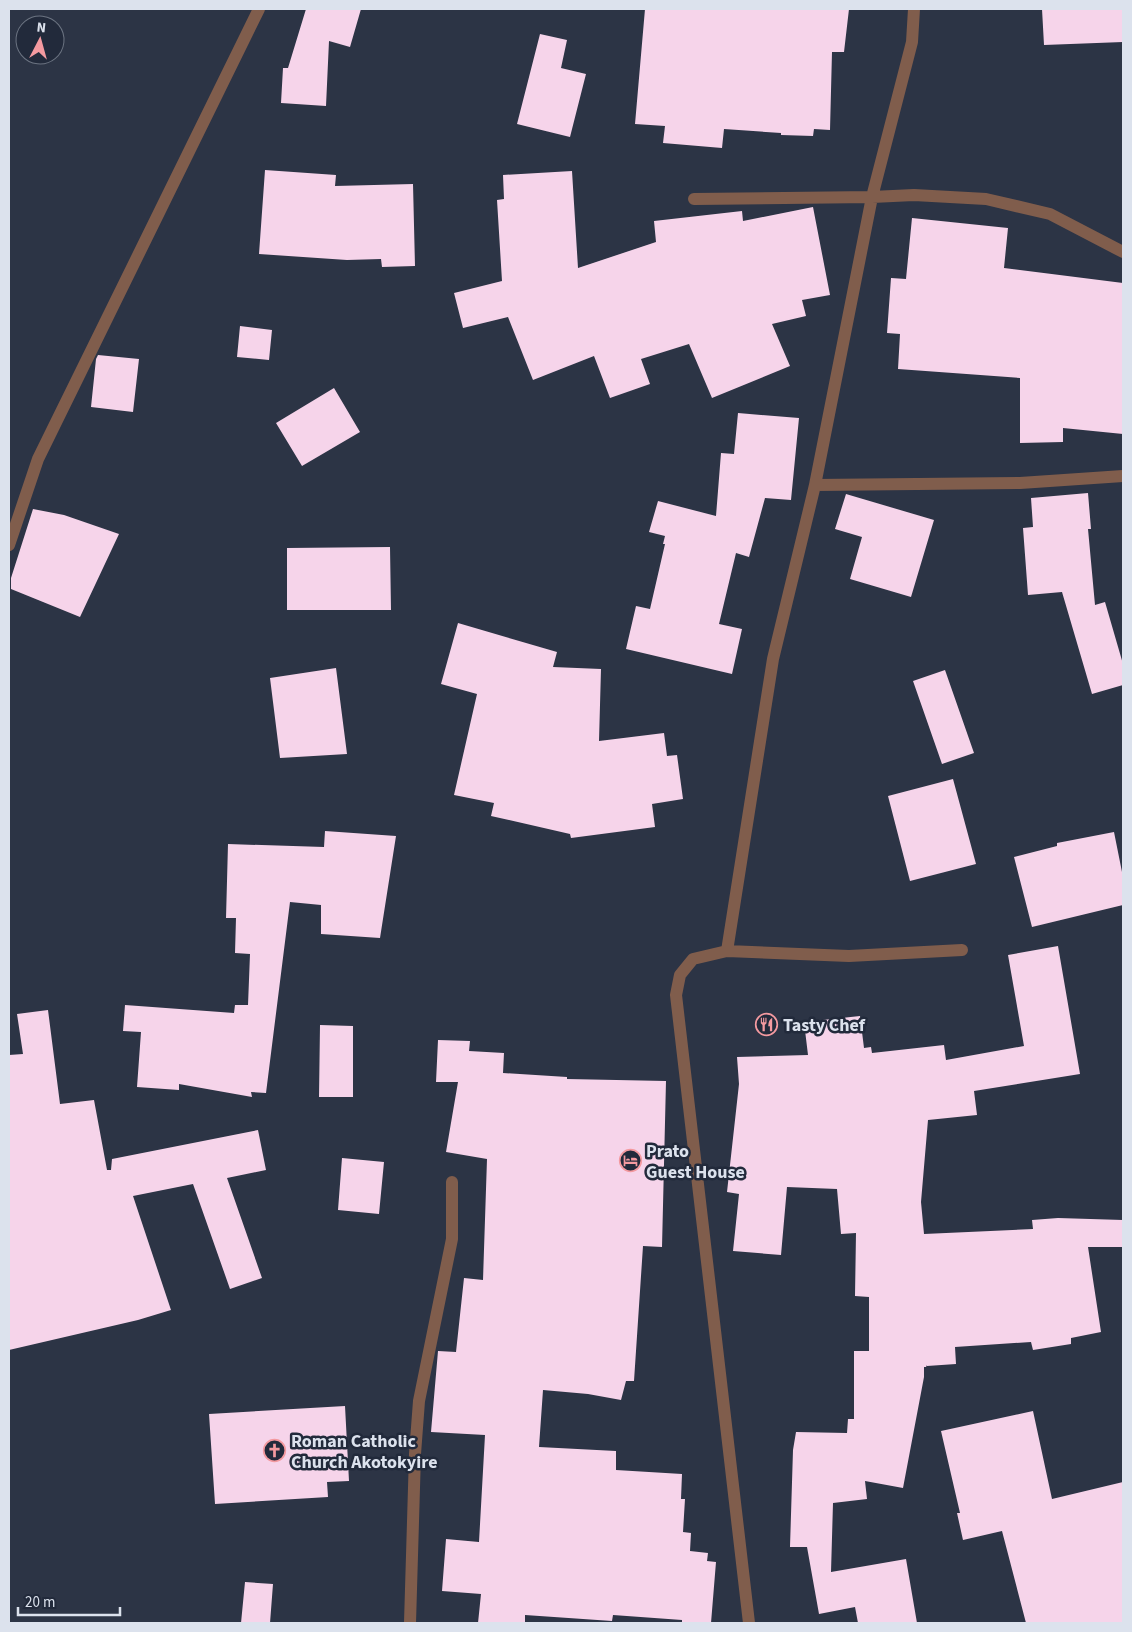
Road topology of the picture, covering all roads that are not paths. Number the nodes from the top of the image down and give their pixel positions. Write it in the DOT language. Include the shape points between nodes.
graph roads {
  1 [pos="259,9"];
  2 [pos="914,9"];
  3 [pos="872,197"];
  4 [pos="694,199"];
  5 [pos="1123,252"];
  6 [pos="1123,476"];
  7 [pos="815,485"];
  8 [pos="9,545"];
  9 [pos="962,950"];
  10 [pos="727,951"];
  11 [pos="452,1182"];
  12 [pos="410,1623"];
  13 [pos="749,1623"];
  1 -- 8 [label="street" via="38,459"];
  2 -- 3 [label="street" via="912,42"];
  3 -- 4 [label="street"];
  3 -- 5 [label="street" via="914,195 986,199 1050,214"];
  3 -- 7 [label="street"];
  6 -- 7 [label="street" via="1020,483"];
  7 -- 10 [label="street" via="773,659"];
  9 -- 10 [label="street" via="849,956"];
  10 -- 13 [label="street" via="693,959 680,975 676,996"];
  11 -- 12 [label="street" via="452,1239 419,1401"];
}
